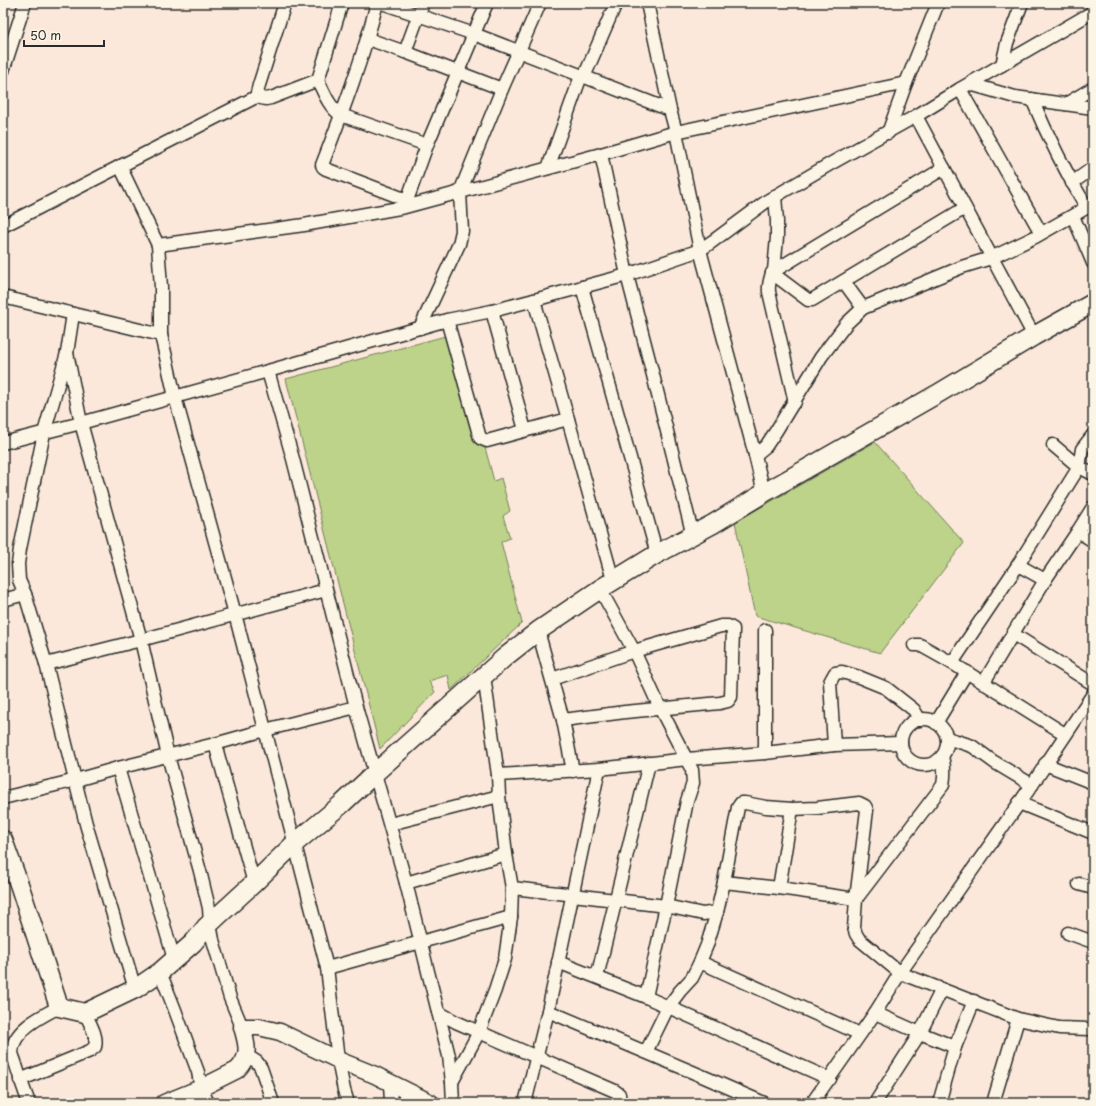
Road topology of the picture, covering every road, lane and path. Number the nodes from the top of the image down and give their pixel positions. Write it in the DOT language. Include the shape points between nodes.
graph roads {
  1 [pos="25,3"];
  2 [pos="285,3"];
  3 [pos="342,3"];
  4 [pos="377,3"];
  5 [pos="382,3"];
  6 [pos="422,3"];
  7 [pos="486,3"];
  8 [pos="540,3"];
  9 [pos="616,3"];
  10 [pos="647,3"];
  11 [pos="938,3"];
  12 [pos="1022,3"];
  13 [pos="1093,12"];
  14 [pos="418,14"];
  15 [pos="474,34"];
  16 [pos="368,39"];
  17 [pos="519,51"];
  18 [pos="405,52"];
  19 [pos="1002,65"];
  20 [pos="3,71"];
  21 [pos="458,72"];
  22 [pos="583,77"];
  23 [pos="318,80"];
  24 [pos="906,83"];
  25 [pos="965,86"];
  26 [pos="1093,88"];
  27 [pos="502,89"];
  28 [pos="256,96"];
  29 [pos="1032,99"];
  30 [pos="1066,104"];
  31 [pos="1093,108"];
  32 [pos="670,110"];
  33 [pos="341,115"];
  34 [pos="916,116"];
  35 [pos="676,132"];
  36 [pos="888,133"];
  37 [pos="428,145"];
  38 [pos="601,154"];
  39 [pos="120,166"];
  40 [pos="548,168"];
  41 [pos="944,168"];
  42 [pos="1093,168"];
  43 [pos="1072,183"];
  44 [pos="460,192"];
  45 [pos="775,196"];
  46 [pos="406,204"];
  47 [pos="1090,206"];
  48 [pos="965,208"];
  49 [pos="1073,216"];
  50 [pos="3,226"];
  51 [pos="1042,234"];
  52 [pos="158,245"];
  53 [pos="700,250"];
  54 [pos="991,258"];
  55 [pos="1093,263"];
  56 [pos="773,272"];
  57 [pos="627,275"];
  58 [pos="844,282"];
  59 [pos="582,287"];
  60 [pos="3,297"];
  61 [pos="534,300"];
  62 [pos="1093,303"];
  63 [pos="864,308"];
  64 [pos="492,311"];
  65 [pos="73,314"];
  66 [pos="447,320"];
  67 [pos="420,328"];
  68 [pos="161,335"];
  69 [pos="1034,336"];
  70 [pos="67,353"];
  71 [pos="268,371"];
  72 [pos="175,397"];
  73 [pos="795,402"];
  74 [pos="568,419"];
  75 [pos="81,423"];
  76 [pos="525,430"];
  77 [pos="44,433"];
  78 [pos="1093,435"];
  79 [pos="3,443"];
  80 [pos="1053,445"];
  81 [pos="755,455"];
  82 [pos="1079,468"];
  83 [pos="1093,474"];
  84 [pos="764,493"];
  85 [pos="1093,507"];
  86 [pos="1078,531"];
  87 [pos="693,536"];
  88 [pos="1093,541"];
  89 [pos="657,554"];
  90 [pos="1018,565"];
  91 [pos="1045,580"];
  92 [pos="607,584"];
  93 [pos="326,590"];
  94 [pos="25,594"];
  95 [pos="3,600"];
  96 [pos="235,614"];
  97 [pos="765,630"];
  98 [pos="538,631"];
  99 [pos="1013,634"];
  100 [pos="141,640"];
  101 [pos="914,645"];
  102 [pos="634,651"];
  103 [pos="952,662"];
  104 [pos="46,664"];
  105 [pos="967,672"];
  106 [pos="484,676"];
  107 [pos="552,679"];
  108 [pos="984,682"];
  109 [pos="1093,684"];
  110 [pos="1093,694"];
  111 [pos="356,707"];
  112 [pos="660,708"];
  113 [pos="563,720"];
  114 [pos="920,720"];
  115 [pos="936,723"];
  116 [pos="265,730"];
  117 [pos="1065,734"];
  118 [pos="947,738"];
  119 [pos="901,743"];
  120 [pos="215,744"];
  121 [pos="834,745"];
  122 [pos="765,753"];
  123 [pos="168,756"];
  124 [pos="942,757"];
  125 [pos="687,759"];
  126 [pos="649,764"];
  127 [pos="1045,764"];
  128 [pos="118,768"];
  129 [pos="599,769"];
  130 [pos="573,771"];
  131 [pos="375,773"];
  132 [pos="498,775"];
  133 [pos="76,780"];
  134 [pos="1093,783"];
  135 [pos="1032,785"];
  136 [pos="499,796"];
  137 [pos="3,798"];
  138 [pos="1019,803"];
  139 [pos="792,809"];
  140 [pos="390,824"];
  141 [pos="1093,833"];
  142 [pos="3,840"];
  143 [pos="294,844"];
  144 [pos="506,854"];
  145 [pos="7,864"];
  146 [pos="724,882"];
  147 [pos="254,883"];
  148 [pos="406,883"];
  149 [pos="1079,884"];
  150 [pos="512,888"];
  151 [pos="779,888"];
  152 [pos="1093,888"];
  153 [pos="573,895"];
  154 [pos="856,899"];
  155 [pos="616,900"];
  156 [pos="666,906"];
  157 [pos="717,912"];
  158 [pos="511,917"];
  159 [pos="210,924"];
  160 [pos="1068,933"];
  161 [pos="420,941"];
  162 [pos="1093,942"];
  163 [pos="174,959"];
  164 [pos="558,962"];
  165 [pos="700,962"];
  166 [pos="327,968"];
  167 [pos="160,972"];
  168 [pos="900,973"];
  169 [pos="596,977"];
  170 [pos="135,989"];
  171 [pos="942,989"];
  172 [pos="646,997"];
  173 [pos="974,1001"];
  174 [pos="59,1007"];
  175 [pos="668,1007"];
  176 [pos="548,1011"];
  177 [pos="438,1012"];
  178 [pos="85,1013"];
  179 [pos="874,1013"];
  180 [pos="1018,1019"];
  181 [pos="242,1027"];
  182 [pos="1093,1028"];
  183 [pos="479,1032"];
  184 [pos="920,1033"];
  185 [pos="860,1034"];
  186 [pos="955,1047"];
  187 [pos="646,1052"];
  188 [pos="246,1055"];
  189 [pos="537,1056"];
  190 [pos="338,1060"];
  191 [pos="830,1079"];
  192 [pos="20,1080"];
  193 [pos="452,1082"];
  194 [pos="390,1083"];
  195 [pos="201,1088"];
  196 [pos="29,1103"];
  197 [pos="164,1103"];
  198 [pos="208,1103"];
  199 [pos="272,1103"];
  200 [pos="348,1103"];
  201 [pos="392,1103"];
  202 [pos="431,1103"];
  203 [pos="453,1103"];
  204 [pos="525,1103"];
  205 [pos="620,1103"];
  206 [pos="764,1103"];
  207 [pos="812,1103"];
  208 [pos="875,1103"];
  209 [pos="939,1103"];
  210 [pos="993,1103"];
  1 -- 20 [label="street"];
  2 -- 28 [label="street"];
  3 -- 23 [label="street"];
  4 -- 16 [label="street"];
  5 -- 14 [label="street"];
  6 -- 14 [label="street"];
  7 -- 15 [label="street"];
  8 -- 17 [label="street"];
  9 -- 22 [label="street"];
  10 -- 32 [label="street"];
  11 -- 24 [label="street"];
  12 -- 19 [label="street"];
  13 -- 19 [label="street"];
  14 -- 15 [label="street"];
  14 -- 18 [label="street"];
  15 -- 17 [label="street"];
  15 -- 21 [label="street"];
  16 -- 18 [label="street"];
  16 -- 33 [label="street"];
  17 -- 22 [label="street"];
  17 -- 27 [label="street"];
  18 -- 21 [label="street"];
  19 -- 25 [label="street"];
  21 -- 27 [label="street"];
  21 -- 37 [label="street"];
  22 -- 32 [label="street"];
  22 -- 40 [label="street"];
  23 -- 28 [label="street" via="271,98"];
  23 -- 33 [label="street" via="330,105"];
  24 -- 35 [label="street"];
  24 -- 36 [label="street"];
  25 -- 29 [label="street"];
  25 -- 34 [label="street"];
  25 -- 51 [label="street"];
  26 -- 30 [label="street"];
  27 -- 44 [label="street"];
  28 -- 39 [label="street"];
  29 -- 30 [label="street"];
  29 -- 43 [label="street"];
  30 -- 31 [label="street"];
  32 -- 35 [label="street"];
  33 -- 37 [label="street"];
  33 -- 46 [label="street" via="323,167"];
  34 -- 36 [label="street"];
  34 -- 41 [label="street"];
  35 -- 38 [label="street"];
  35 -- 53 [label="street"];
  36 -- 45 [label="street"];
  37 -- 46 [label="street"];
  38 -- 40 [label="street"];
  38 -- 57 [label="street"];
  39 -- 50 [label="street"];
  39 -- 52 [label="street"];
  40 -- 44 [label="street"];
  41 -- 48 [label="street"];
  41 -- 56 [label="street"];
  42 -- 43 [label="street"];
  43 -- 47 [label="street"];
  44 -- 46 [label="street"];
  44 -- 67 [label="street" via="462,231 459,244"];
  45 -- 53 [label="street"];
  45 -- 56 [label="street" via="778,221"];
  46 -- 52 [label="street" via="304,225"];
  47 -- 49 [label="street"];
  48 -- 54 [label="street"];
  48 -- 58 [label="street"];
  49 -- 51 [label="street"];
  49 -- 55 [label="street"];
  51 -- 54 [label="street"];
  52 -- 68 [label="street"];
  53 -- 57 [label="street"];
  53 -- 81 [label="street"];
  54 -- 63 [label="street" via="962,267"];
  54 -- 69 [label="street"];
  56 -- 58 [label="street" via="808,300"];
  56 -- 73 [label="street" via="768,286 769,292"];
  57 -- 59 [label="street"];
  57 -- 87 [label="street"];
  58 -- 63 [label="street"];
  59 -- 61 [label="street"];
  59 -- 89 [label="street"];
  60 -- 65 [label="street"];
  61 -- 64 [label="street"];
  61 -- 74 [label="street"];
  62 -- 69 [label="main road"];
  63 -- 73 [label="street" via="846,324 821,358"];
  64 -- 66 [label="street"];
  64 -- 76 [label="street"];
  65 -- 68 [label="street"];
  65 -- 70 [label="street"];
  66 -- 67 [label="street"];
  66 -- 76 [label="street" via="480,438 487,441"];
  67 -- 71 [label="street"];
  68 -- 72 [label="street"];
  69 -- 84 [label="main road"];
  70 -- 75 [label="street"];
  70 -- 77 [label="street"];
  71 -- 72 [label="street"];
  71 -- 93 [label="street"];
  72 -- 75 [label="street"];
  72 -- 96 [label="street"];
  73 -- 81 [label="street" via="766,446"];
  74 -- 76 [label="street"];
  74 -- 92 [label="street"];
  75 -- 77 [label="street"];
  75 -- 100 [label="street"];
  77 -- 79 [label="street"];
  77 -- 94 [label="street" via="18,564 19,580"];
  78 -- 82 [label="street" via="1082,449"];
  80 -- 82 [label="street"];
  81 -- 84 [label="street"];
  82 -- 83 [label="street"];
  82 -- 90 [label="street"];
  84 -- 87 [label="main road"];
  85 -- 86 [label="street"];
  86 -- 88 [label="street"];
  86 -- 91 [label="street"];
  87 -- 89 [label="main road"];
  89 -- 92 [label="main road"];
  90 -- 91 [label="street"];
  90 -- 103 [label="street"];
  91 -- 99 [label="street"];
  92 -- 98 [label="main road"];
  92 -- 102 [label="street"];
  93 -- 96 [label="street"];
  93 -- 111 [label="street"];
  94 -- 95 [label="street"];
  94 -- 104 [label="street"];
  96 -- 100 [label="street"];
  96 -- 116 [label="street"];
  97 -- 122 [label="street"];
  98 -- 106 [label="main road"];
  98 -- 107 [label="street"];
  99 -- 108 [label="street"];
  99 -- 109 [label="street"];
  100 -- 104 [label="street"];
  100 -- 123 [label="street"];
  101 -- 103 [label="street" via="920,645"];
  102 -- 107 [label="street"];
  102 -- 112 [label="street"];
  102 -- 112 [label="street" via="721,626 733,629 728,701"];
  103 -- 105 [label="street"];
  104 -- 133 [label="street"];
  105 -- 108 [label="street"];
  105 -- 115 [label="street"];
  106 -- 131 [label="main road"];
  106 -- 132 [label="street"];
  107 -- 113 [label="street"];
  108 -- 117 [label="street"];
  110 -- 117 [label="street"];
  111 -- 116 [label="street"];
  111 -- 131 [label="street"];
  112 -- 113 [label="street"];
  112 -- 125 [label="street"];
  113 -- 130 [label="street"];
  114 -- 115 [label="street" via="931,720"];
  114 -- 119 [label="street" via="906,728"];
  114 -- 121 [label="street" via="914,710 886,688 859,677 842,672 835,673 830,682"];
  115 -- 118 [label="street"];
  116 -- 120 [label="street"];
  116 -- 143 [label="street"];
  117 -- 127 [label="street"];
  118 -- 124 [label="street" via="946,751"];
  118 -- 135 [label="street" via="972,746"];
  119 -- 121 [label="street"];
  119 -- 124 [label="street" via="906,756 917,764 924,766 937,762"];
  120 -- 123 [label="street"];
  120 -- 147 [label="street"];
  121 -- 122 [label="street"];
  122 -- 125 [label="street"];
  123 -- 128 [label="street"];
  123 -- 159 [label="street" via="200,872"];
  124 -- 154 [label="street" via="945,767 943,785"];
  125 -- 126 [label="street"];
  125 -- 156 [label="street" via="692,770 693,783 687,801"];
  126 -- 129 [label="street"];
  126 -- 155 [label="street"];
  127 -- 134 [label="street"];
  127 -- 135 [label="street"];
  128 -- 133 [label="street"];
  128 -- 163 [label="street"];
  129 -- 130 [label="street"];
  129 -- 153 [label="street"];
  130 -- 132 [label="street"];
  131 -- 140 [label="street"];
  131 -- 143 [label="main road"];
  132 -- 136 [label="street"];
  133 -- 137 [label="street"];
  133 -- 170 [label="street" via="86,824"];
  135 -- 138 [label="street"];
  136 -- 140 [label="street"];
  136 -- 144 [label="street"];
  138 -- 141 [label="street"];
  138 -- 168 [label="street"];
  139 -- 146 [label="street" via="741,803 738,807"];
  139 -- 151 [label="street"];
  139 -- 154 [label="street" via="859,804 865,806 867,810"];
  140 -- 148 [label="street"];
  142 -- 145 [label="main road"];
  143 -- 147 [label="main road"];
  143 -- 166 [label="street"];
  144 -- 148 [label="street"];
  144 -- 150 [label="street"];
  145 -- 174 [label="main road" via="20,887"];
  146 -- 151 [label="street"];
  146 -- 157 [label="street"];
  147 -- 159 [label="main road"];
  148 -- 161 [label="street"];
  149 -- 152 [label="street"];
  150 -- 153 [label="street"];
  150 -- 158 [label="street"];
  151 -- 154 [label="street"];
  153 -- 155 [label="street"];
  153 -- 164 [label="street"];
  154 -- 168 [label="street" via="856,934"];
  155 -- 156 [label="street"];
  155 -- 169 [label="street"];
  156 -- 157 [label="street" via="703,914"];
  156 -- 172 [label="street"];
  157 -- 165 [label="street"];
  158 -- 161 [label="street"];
  158 -- 183 [label="street" via="505,959"];
  159 -- 163 [label="main road"];
  159 -- 181 [label="street" via="218,960"];
  160 -- 162 [label="street"];
  161 -- 166 [label="street"];
  161 -- 177 [label="street"];
  163 -- 167 [label="main road"];
  164 -- 169 [label="street"];
  164 -- 176 [label="street"];
  165 -- 175 [label="street" via="692,978"];
  165 -- 185 [label="street"];
  166 -- 190 [label="street"];
  167 -- 170 [label="main road"];
  167 -- 195 [label="street" via="198,1072"];
  168 -- 171 [label="street"];
  168 -- 179 [label="street"];
  169 -- 172 [label="street"];
  170 -- 178 [label="main road"];
  171 -- 173 [label="street"];
  171 -- 184 [label="street"];
  172 -- 175 [label="street"];
  173 -- 180 [label="street"];
  173 -- 186 [label="street"];
  174 -- 178 [label="main road"];
  174 -- 192 [label="street" via="34,1021 15,1041 12,1053"];
  175 -- 187 [label="street"];
  175 -- 191 [label="street"];
  176 -- 187 [label="street"];
  176 -- 189 [label="street"];
  177 -- 183 [label="street"];
  177 -- 193 [label="street" via="449,1056"];
  178 -- 192 [label="street" via="94,1034 95,1048"];
  179 -- 184 [label="street"];
  179 -- 185 [label="street"];
  180 -- 182 [label="street" via="1059,1028"];
  180 -- 210 [label="street"];
  181 -- 188 [label="street"];
  181 -- 190 [label="street" via="259,1027 280,1032"];
  183 -- 189 [label="street"];
  183 -- 193 [label="street"];
  184 -- 186 [label="street"];
  184 -- 208 [label="street"];
  185 -- 191 [label="street"];
  186 -- 209 [label="street"];
  187 -- 206 [label="street"];
  188 -- 195 [label="street" via="237,1070"];
  188 -- 199 [label="street" via="261,1068"];
  189 -- 204 [label="street"];
  189 -- 205 [label="street" via="615,1091 619,1094"];
  190 -- 194 [label="street"];
  190 -- 200 [label="street"];
  191 -- 207 [label="street"];
  192 -- 196 [label="street"];
  193 -- 203 [label="street"];
  194 -- 201 [label="street"];
  194 -- 202 [label="street"];
  195 -- 197 [label="street"];
  195 -- 198 [label="street"];
}
